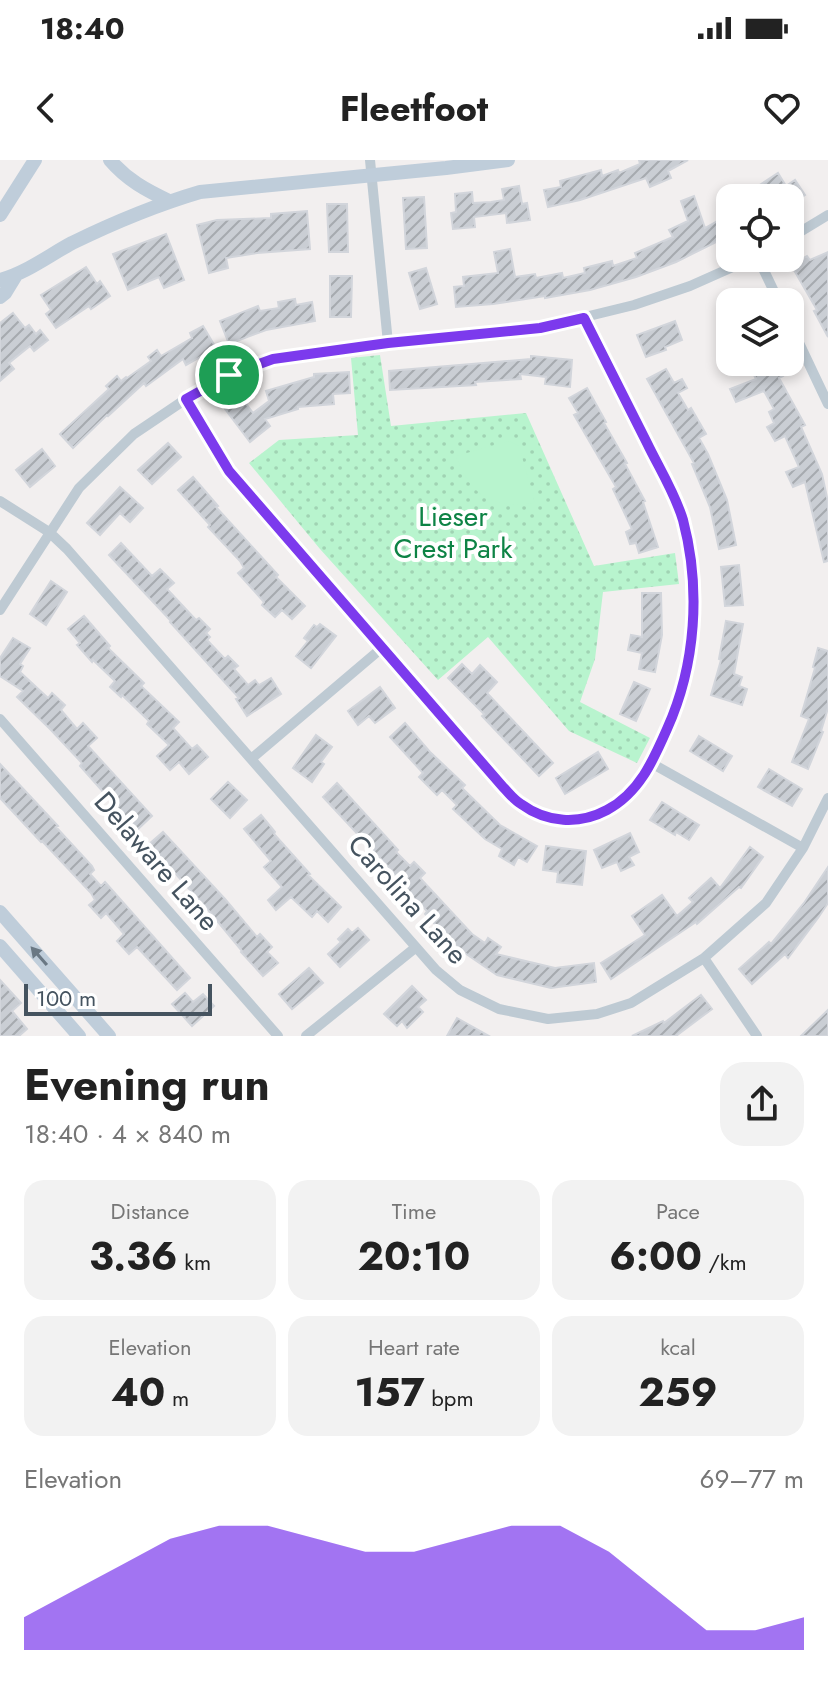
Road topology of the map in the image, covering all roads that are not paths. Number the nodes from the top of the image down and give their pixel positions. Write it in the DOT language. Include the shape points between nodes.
graph roads {
  1 [pos="35,160"];
  2 [pos="110,160"];
  3 [pos="508,160"];
  4 [pos="371,167"];
  5 [pos="169,201"];
  6 [pos="0,215"];
  7 [pos="828,215"];
  8 [pos="804,230"];
  9 [pos="723,272"];
  10 [pos="16,275"];
  11 [pos="0,280"];
  12 [pos="0,297"];
  13 [pos="584,318"];
  14 [pos="388,343"];
  15 [pos="804,353"];
  16 [pos="186,399"];
  17 [pos="828,404"];
  18 [pos="0,501"];
  19 [pos="49,532"];
  20 [pos="0,610"];
  21 [pos="383,647"];
  22 [pos="0,719"];
  23 [pos="251,759"];
  24 [pos="651,763"];
  25 [pos="828,798"];
  26 [pos="803,848"];
  27 [pos="3,922"];
  28 [pos="0,946"];
  29 [pos="415,948"];
  30 [pos="704,958"];
  31 [pos="79,1036"];
  32 [pos="109,1036"];
  33 [pos="278,1036"];
  34 [pos="306,1036"];
  35 [pos="757,1036"];
  1 -- 6 [label="street"];
  2 -- 5 [label="street" via="145,190"];
  3 -- 4 [label="street"];
  4 -- 5 [label="street"];
  4 -- 14 [label="street"];
  5 -- 10 [label="street" via="87,236"];
  7 -- 8 [label="street"];
  9 -- 13 [label="street"];
  10 -- 11 [label="street"];
  10 -- 12 [label="street"];
  13 -- 14 [label="street" via="540,328"];
  13 -- 24 [label="street" via="669,485 689,554 693,628 688,661 681,694"];
  14 -- 16 [label="street" via="273,359"];
  15 -- 17 [label="street"];
  16 -- 19 [label="street" via="134,434 79,488"];
  16 -- 21 [label="street" via="229,471"];
  18 -- 19 [label="street, Carolina Lane"];
  19 -- 20 [label="street"];
  19 -- 23 [label="street, Carolina Lane"];
  21 -- 23 [label="street"];
  21 -- 24 [label="street" via="503,787 542,816 569,822 597,815 636,788"];
  22 -- 33 [label="street, Delaware Lane"];
  23 -- 29 [label="street, Carolina Lane"];
  24 -- 26 [label="street"];
  25 -- 26 [label="street, Carolina Lane"];
  26 -- 30 [label="street, Carolina Lane" via="766,903"];
  32 -- 27 [label="street, one-way"];
  28 -- 31 [label="street"];
  29 -- 30 [label="street, Carolina Lane" via="460,990 499,1009 548,1019 597,1014 631,1003"];
  29 -- 34 [label="street"];
  30 -- 35 [label="street"];
}
